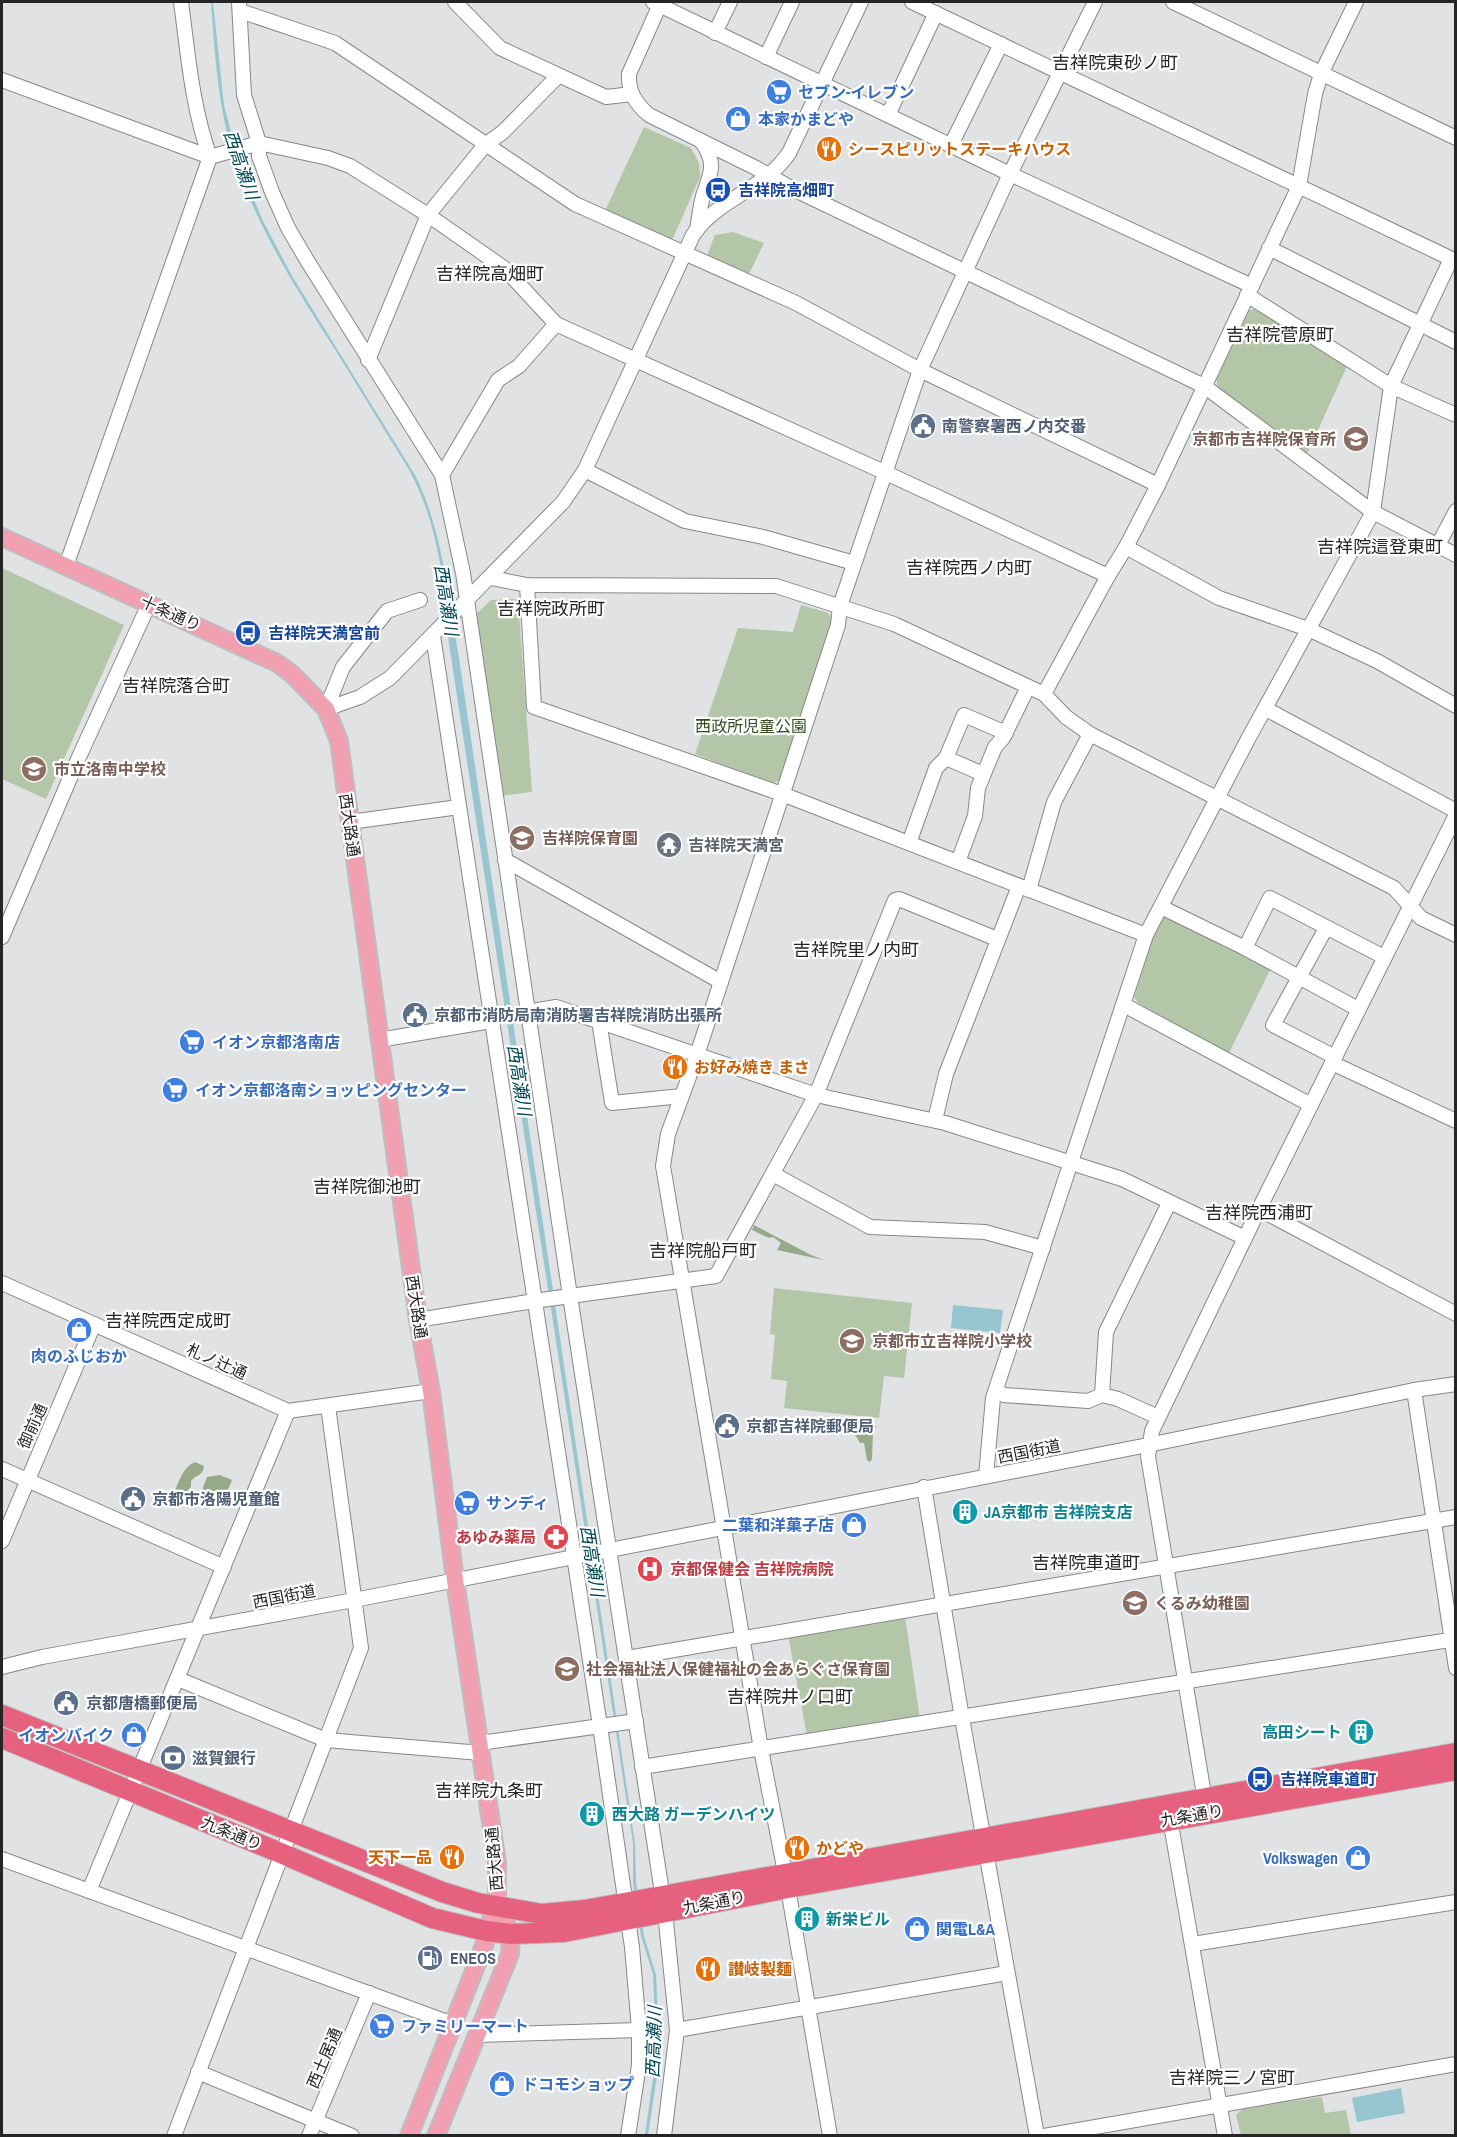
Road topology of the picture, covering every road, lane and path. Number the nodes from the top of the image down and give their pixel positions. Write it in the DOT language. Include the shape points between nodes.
graph roads {
  1 [pos="181,2"];
  2 [pos="455,2"];
  3 [pos="730,2"];
  4 [pos="792,2"];
  5 [pos="861,2"];
  6 [pos="912,2"];
  7 [pos="1095,2"];
  8 [pos="1173,2"];
  9 [pos="1356,2"];
  10 [pos="657,3"];
  11 [pos="240,6"];
  12 [pos="936,13"];
  13 [pos="716,33"];
  14 [pos="1001,44"];
  15 [pos="766,57"];
  16 [pos="1061,73"];
  17 [pos="1321,74"];
  18 [pos="558,76"];
  19 [pos="2,80"];
  20 [pos="822,82"];
  21 [pos="632,94"];
  22 [pos="888,115"];
  23 [pos="1455,138"];
  24 [pos="701,140"];
  25 [pos="256,144"];
  26 [pos="485,145"];
  27 [pos="951,145"];
  28 [pos="212,156"];
  29 [pos="1010,174"];
  30 [pos="769,175"];
  31 [pos="1299,186"];
  32 [pos="428,214"];
  33 [pos="696,230"];
  34 [pos="1269,248"];
  35 [pos="684,253"];
  36 [pos="1453,260"];
  37 [pos="966,271"];
  38 [pos="1249,290"];
  39 [pos="556,324"];
  40 [pos="1420,324"];
  41 [pos="1455,342"];
  42 [pos="635,359"];
  43 [pos="368,360"];
  44 [pos="920,370"];
  45 [pos="1204,386"];
  46 [pos="1391,386"];
  47 [pos="1455,415"];
  48 [pos="585,470"];
  49 [pos="884,472"];
  50 [pos="442,475"];
  51 [pos="1158,485"];
  52 [pos="1455,511"];
  53 [pos="1373,512"];
  54 [pos="2,537"];
  55 [pos="1438,545"];
  56 [pos="1126,547"];
  57 [pos="1455,555"];
  58 [pos="854,563"];
  59 [pos="66,566"];
  60 [pos="1108,576"];
  61 [pos="491,578"];
  62 [pos="527,585"];
  63 [pos="420,600"];
  64 [pos="149,604"];
  65 [pos="464,604"];
  66 [pos="840,606"];
  67 [pos="1308,629"];
  68 [pos="435,634"];
  69 [pos="1028,687"];
  70 [pos="1044,694"];
  71 [pos="1455,706"];
  72 [pos="1266,709"];
  73 [pos="326,710"];
  74 [pos="1006,733"];
  75 [pos="1090,734"];
  76 [pos="946,758"];
  77 [pos="983,774"];
  78 [pos="782,794"];
  79 [pos="1217,798"];
  80 [pos="459,807"];
  81 [pos="1455,812"];
  82 [pos="350,822"];
  83 [pos="909,843"];
  84 [pos="505,860"];
  85 [pos="958,862"];
  86 [pos="1024,888"];
  87 [pos="1409,906"];
  88 [pos="1161,907"];
  89 [pos="1326,928"];
  90 [pos="1146,935"];
  91 [pos="1455,935"];
  92 [pos="2,937"];
  93 [pos="997,939"];
  94 [pos="1245,948"];
  95 [pos="1384,957"];
  96 [pos="1299,977"];
  97 [pos="721,982"];
  98 [pos="1124,1005"];
  99 [pos="1358,1009"];
  100 [pos="527,1012"];
  101 [pos="491,1021"];
  102 [pos="599,1021"];
  103 [pos="379,1040"];
  104 [pos="697,1055"];
  105 [pos="1334,1060"];
  106 [pos="816,1095"];
  107 [pos="682,1096"];
  108 [pos="1311,1105"];
  109 [pos="935,1120"];
  110 [pos="1455,1121"];
  111 [pos="1071,1162"];
  112 [pos="773,1174"];
  113 [pos="1169,1203"];
  114 [pos="1259,1209"];
  115 [pos="1245,1238"];
  116 [pos="1043,1248"];
  117 [pos="682,1280"];
  118 [pos="2,1283"];
  119 [pos="570,1296"];
  120 [pos="534,1301"];
  121 [pos="1455,1314"];
  122 [pos="418,1320"];
  123 [pos="94,1324"];
  124 [pos="1455,1384"];
  125 [pos="996,1390"];
  126 [pos="1414,1390"];
  127 [pos="431,1391"];
  128 [pos="1102,1395"];
  129 [pos="328,1406"];
  130 [pos="288,1411"];
  131 [pos="1158,1417"];
  132 [pos="1148,1445"];
  133 [pos="2,1469"];
  134 [pos="986,1476"];
  135 [pos="26,1480"];
  136 [pos="924,1487"];
  137 [pos="1455,1517"];
  138 [pos="1434,1521"];
  139 [pos="724,1527"];
  140 [pos="2,1541"];
  141 [pos="606,1550"];
  142 [pos="575,1556"];
  143 [pos="1165,1566"];
  144 [pos="224,1567"];
  145 [pos="455,1580"];
  146 [pos="354,1600"];
  147 [pos="944,1604"];
  148 [pos="198,1630"];
  149 [pos="743,1639"];
  150 [pos="1453,1639"];
  151 [pos="627,1658"];
  152 [pos="2,1667"];
  153 [pos="1455,1668"];
  154 [pos="178,1679"];
  155 [pos="1186,1682"];
  156 [pos="2,1714"];
  157 [pos="962,1718"];
  158 [pos="636,1721"];
  159 [pos="600,1726"];
  160 [pos="2,1738"];
  161 [pos="326,1740"];
  162 [pos="480,1748"];
  163 [pos="761,1749"];
  164 [pos="1455,1753"];
  165 [pos="642,1767"];
  166 [pos="1455,1770"];
  167 [pos="139,1771"];
  168 [pos="130,1791"];
  169 [pos="1206,1805"];
  170 [pos="1169,1812"];
  171 [pos="292,1831"];
  172 [pos="985,1845"];
  173 [pos="283,1854"];
  174 [pos="2,1859"];
  175 [pos="787,1881"];
  176 [pos="89,1891"];
  177 [pos="1455,1902"];
  178 [pos="661,1904"];
  179 [pos="497,1906"];
  180 [pos="629,1910"];
  181 [pos="486,1931"];
  182 [pos="511,1934"];
  183 [pos="1193,1944"];
  184 [pos="246,1948"];
  185 [pos="1007,1973"];
  186 [pos="369,1993"];
  187 [pos="808,2007"];
  188 [pos="453,2024"];
  189 [pos="639,2030"];
  190 [pos="676,2030"];
  191 [pos="478,2035"];
  192 [pos="1455,2064"];
  193 [pos="198,2072"];
  194 [pos="1220,2105"];
  195 [pos="316,2121"];
  196 [pos="174,2136"];
  197 [pos="309,2136"];
  198 [pos="352,2136"];
  199 [pos="409,2136"];
  200 [pos="436,2136"];
  201 [pos="628,2136"];
  202 [pos="664,2136"];
  203 [pos="830,2136"];
  204 [pos="1037,2136"];
  205 [pos="1044,2136"];
  206 [pos="1226,2136"];
  1 -- 28 [label="street" via="190,75 202,134"];
  2 -- 18 [label="street" via="500,48"];
  3 -- 13 [label="street"];
  4 -- 15 [label="street"];
  5 -- 20 [label="street"];
  6 -- 12 [label="street"];
  7 -- 16 [label="street"];
  8 -- 17 [label="street"];
  9 -- 17 [label="street"];
  10 -- 13 [label="street"];
  10 -- 21 [label="street" via="631,65 628,83"];
  11 -- 25 [label="street" via="244,95"];
  11 -- 26 [label="street" via="335,43"];
  12 -- 14 [label="street"];
  12 -- 22 [label="street"];
  13 -- 15 [label="street"];
  14 -- 16 [label="street"];
  14 -- 27 [label="street"];
  15 -- 20 [label="street"];
  16 -- 29 [label="street"];
  16 -- 31 [label="street"];
  17 -- 23 [label="street"];
  17 -- 31 [label="street"];
  18 -- 21 [label="street" via="606,97"];
  18 -- 26 [label="street"];
  19 -- 28 [label="street"];
  20 -- 22 [label="street"];
  20 -- 30 [label="street" via="789,153"];
  21 -- 24 [label="street" via="650,115"];
  22 -- 27 [label="street"];
  24 -- 30 [label="street"];
  24 -- 33 [label="street" via="710,157 711,179"];
  25 -- 28 [label="street"];
  25 -- 32 [label="street" via="350,166"];
  25 -- 43 [label="street" via="288,228"];
  26 -- 32 [label="street"];
  26 -- 35 [label="street" via="575,204"];
  27 -- 29 [label="street"];
  28 -- 59 [label="street"];
  29 -- 37 [label="street"];
  29 -- 38 [label="street"];
  30 -- 33 [label="street" via="718,209"];
  30 -- 37 [label="street"];
  31 -- 34 [label="street"];
  31 -- 36 [label="street"];
  32 -- 39 [label="street" via="504,268"];
  32 -- 43 [label="street"];
  33 -- 35 [label="street"];
  34 -- 38 [label="street"];
  34 -- 40 [label="street"];
  35 -- 42 [label="street"];
  35 -- 44 [label="street" via="795,303"];
  36 -- 40 [label="street"];
  37 -- 44 [label="street"];
  37 -- 45 [label="street"];
  38 -- 45 [label="street"];
  38 -- 46 [label="street"];
  39 -- 42 [label="street"];
  39 -- 50 [label="street" via="519,366 498,380"];
  40 -- 41 [label="street"];
  40 -- 46 [label="street"];
  42 -- 48 [label="street"];
  42 -- 49 [label="street"];
  43 -- 50 [label="street"];
  44 -- 49 [label="street"];
  44 -- 51 [label="street"];
  45 -- 51 [label="street"];
  45 -- 53 [label="street"];
  46 -- 47 [label="street"];
  46 -- 53 [label="street"];
  48 -- 58 [label="street" via="685,521 763,537"];
  48 -- 61 [label="street" via="563,502"];
  49 -- 58 [label="street"];
  49 -- 60 [label="street"];
  50 -- 65 [label="street" via="464,573"];
  51 -- 56 [label="street"];
  52 -- 55 [label="street"];
  53 -- 55 [label="street"];
  53 -- 67 [label="street"];
  54 -- 59 [label="main road, 十条通り"];
  55 -- 57 [label="street"];
  56 -- 60 [label="street"];
  56 -- 67 [label="street" via="1219,598"];
  58 -- 66 [label="street"];
  59 -- 64 [label="main road, 十条通り"];
  60 -- 70 [label="street"];
  61 -- 62 [label="street"];
  61 -- 65 [label="street"];
  62 -- 66 [label="street" via="776,586"];
  62 -- 78 [label="street" via="534,707"];
  63 -- 73 [label="street" via="387,611 343,667"];
  64 -- 73 [label="main road, 十条通り" via="277,663"];
  64 -- 92 [label="street"];
  65 -- 68 [label="street"];
  65 -- 84 [label="street"];
  66 -- 69 [label="street" via="894,624"];
  66 -- 78 [label="street" via="838,625"];
  67 -- 71 [label="street" via="1377,661"];
  67 -- 72 [label="street"];
  68 -- 73 [label="street" via="379,686"];
  68 -- 80 [label="street"];
  69 -- 70 [label="street"];
  69 -- 74 [label="street"];
  70 -- 75 [label="street"];
  72 -- 79 [label="street"];
  72 -- 81 [label="street"];
  73 -- 82 [label="main road, 西大路通" via="339,741"];
  74 -- 76 [label="street" via="964,715"];
  74 -- 77 [label="street"];
  75 -- 79 [label="street"];
  75 -- 86 [label="street" via="1054,802"];
  76 -- 77 [label="street"];
  76 -- 83 [label="street" via="936,768"];
  77 -- 85 [label="street" via="975,816"];
  78 -- 83 [label="street"];
  78 -- 97 [label="street"];
  79 -- 87 [label="street" via="1394,888"];
  79 -- 88 [label="street"];
  80 -- 82 [label="street"];
  80 -- 101 [label="street"];
  81 -- 87 [label="street"];
  82 -- 103 [label="main road, 西大路通"];
  83 -- 85 [label="street"];
  84 -- 97 [label="street"];
  84 -- 100 [label="street"];
  85 -- 86 [label="street"];
  86 -- 90 [label="street"];
  86 -- 93 [label="street"];
  87 -- 91 [label="street" via="1421,918"];
  87 -- 95 [label="street"];
  88 -- 90 [label="street"];
  88 -- 94 [label="street"];
  89 -- 94 [label="street" via="1270,898"];
  89 -- 95 [label="street"];
  89 -- 96 [label="street"];
  90 -- 98 [label="street"];
  93 -- 106 [label="street" via="895,900"];
  93 -- 109 [label="street" via="946,1074"];
  94 -- 96 [label="street"];
  95 -- 99 [label="street"];
  96 -- 99 [label="street"];
  96 -- 105 [label="street" via="1273,1025"];
  97 -- 104 [label="street"];
  98 -- 108 [label="street"];
  98 -- 111 [label="street"];
  99 -- 105 [label="street"];
  100 -- 102 [label="street" via="556,1006"];
  100 -- 119 [label="street"];
  101 -- 103 [label="street"];
  101 -- 120 [label="street"];
  102 -- 104 [label="street"];
  102 -- 107 [label="street" via="612,1103"];
  103 -- 122 [label="main road, 西大路通"];
  104 -- 106 [label="street"];
  104 -- 107 [label="street"];
  105 -- 108 [label="street"];
  105 -- 110 [label="street"];
  106 -- 109 [label="street"];
  106 -- 112 [label="street"];
  107 -- 117 [label="street" via="668,1134 663,1166"];
  108 -- 114 [label="street"];
  109 -- 111 [label="street"];
  111 -- 113 [label="street" via="1122,1179"];
  111 -- 116 [label="street"];
  112 -- 116 [label="street" via="870,1227 985,1232"];
  112 -- 117 [label="street" via="716,1276"];
  113 -- 115 [label="street"];
  113 -- 128 [label="street" via="1106,1332"];
  114 -- 115 [label="street"];
  114 -- 121 [label="street"];
  115 -- 131 [label="street"];
  116 -- 125 [label="street"];
  117 -- 119 [label="street"];
  117 -- 139 [label="street"];
  118 -- 123 [label="street, 札ノ辻通"];
  119 -- 120 [label="street"];
  119 -- 141 [label="street"];
  120 -- 122 [label="street"];
  120 -- 142 [label="street"];
  122 -- 127 [label="main road, 西大路通"];
  123 -- 130 [label="street, 札ノ辻通"];
  123 -- 135 [label="street, 御前通"];
  124 -- 126 [label="street, 西国街道"];
  125 -- 128 [label="street" via="1004,1395 1088,1401"];
  125 -- 134 [label="street"];
  126 -- 132 [label="street, 西国街道"];
  126 -- 138 [label="street"];
  127 -- 129 [label="street"];
  127 -- 145 [label="main road, 西大路通"];
  128 -- 131 [label="street"];
  129 -- 130 [label="street"];
  129 -- 146 [label="street"];
  130 -- 144 [label="street"];
  131 -- 132 [label="street"];
  132 -- 134 [label="street, 西国街道"];
  132 -- 143 [label="street"];
  133 -- 135 [label="street"];
  134 -- 136 [label="street, 西国街道"];
  135 -- 140 [label="street, 御前通"];
  135 -- 144 [label="street"];
  136 -- 139 [label="street, 西国街道"];
  136 -- 147 [label="street"];
  137 -- 138 [label="street"];
  138 -- 143 [label="street"];
  138 -- 150 [label="street"];
  139 -- 141 [label="street, 西国街道"];
  139 -- 149 [label="street"];
  141 -- 142 [label="street, 西国街道"];
  141 -- 151 [label="street"];
  142 -- 145 [label="street, 西国街道"];
  142 -- 159 [label="street"];
  143 -- 147 [label="street"];
  143 -- 155 [label="street"];
  144 -- 148 [label="street"];
  145 -- 146 [label="street, 西国街道"];
  145 -- 162 [label="main road, 西大路通"];
  146 -- 148 [label="street, 西国街道"];
  146 -- 161 [label="street" via="361,1648"];
  147 -- 149 [label="street"];
  147 -- 157 [label="street"];
  148 -- 152 [label="street, 西国街道"];
  148 -- 154 [label="street"];
  149 -- 151 [label="street"];
  149 -- 163 [label="street"];
  150 -- 153 [label="street"];
  150 -- 155 [label="street"];
  151 -- 158 [label="street"];
  154 -- 161 [label="street"];
  154 -- 167 [label="street"];
  155 -- 157 [label="street"];
  155 -- 169 [label="street"];
  156 -- 167 [label="highway, 九条通り"];
  157 -- 163 [label="street"];
  157 -- 172 [label="street"];
  158 -- 159 [label="street"];
  158 -- 165 [label="street"];
  159 -- 162 [label="street"];
  159 -- 180 [label="street"];
  160 -- 168 [label="highway, 九条通り"];
  161 -- 162 [label="street"];
  161 -- 171 [label="street"];
  162 -- 179 [label="main road, 西大路通" via="497,1863"];
  163 -- 165 [label="street"];
  163 -- 175 [label="street"];
  164 -- 169 [label="highway, 九条通り"];
  165 -- 178 [label="street"];
  166 -- 169 [label="highway, 九条通り"];
  167 -- 168 [label="street"];
  167 -- 171 [label="highway, 九条通り"];
  168 -- 173 [label="highway, 九条通り"];
  168 -- 176 [label="street"];
  169 -- 170 [label="highway, 九条通り"];
  170 -- 172 [label="highway, 九条通り"];
  170 -- 183 [label="street"];
  171 -- 173 [label="street"];
  171 -- 179 [label="highway, 九条通り" via="442,1892"];
  172 -- 175 [label="highway, 九条通り"];
  172 -- 185 [label="street"];
  173 -- 181 [label="highway, 九条通り" via="432,1918"];
  173 -- 184 [label="street"];
  174 -- 176 [label="street"];
  175 -- 178 [label="highway, 九条通り"];
  175 -- 187 [label="street"];
  176 -- 184 [label="street"];
  177 -- 183 [label="street"];
  178 -- 180 [label="highway, 九条通り"];
  178 -- 190 [label="street"];
  179 -- 180 [label="highway, 九条通り" via="542,1914"];
  179 -- 181 [label="main road, 西大路通"];
  179 -- 182 [label="main road, 西大路通"];
  180 -- 182 [label="highway, 九条通り" via="564,1932"];
  180 -- 189 [label="street"];
  181 -- 182 [label="highway, 九条通り"];
  181 -- 188 [label="main road, 西大路通" via="485,1943"];
  182 -- 191 [label="main road" via="510,1954"];
  183 -- 194 [label="street"];
  184 -- 186 [label="street"];
  184 -- 193 [label="street"];
  185 -- 187 [label="street"];
  185 -- 204 [label="street"];
  186 -- 188 [label="street"];
  186 -- 195 [label="street, 西土居通"];
  187 -- 190 [label="street"];
  187 -- 203 [label="street"];
  188 -- 199 [label="main road, 西大路通"];
  189 -- 191 [label="street"];
  189 -- 201 [label="street" via="639,2065"];
  190 -- 202 [label="street"];
  191 -- 200 [label="main road"];
  192 -- 194 [label="street"];
  193 -- 195 [label="street"];
  193 -- 196 [label="street"];
  194 -- 205 [label="street"];
  194 -- 206 [label="street"];
  195 -- 197 [label="street, 西土居通"];
  195 -- 198 [label="street"];
}
